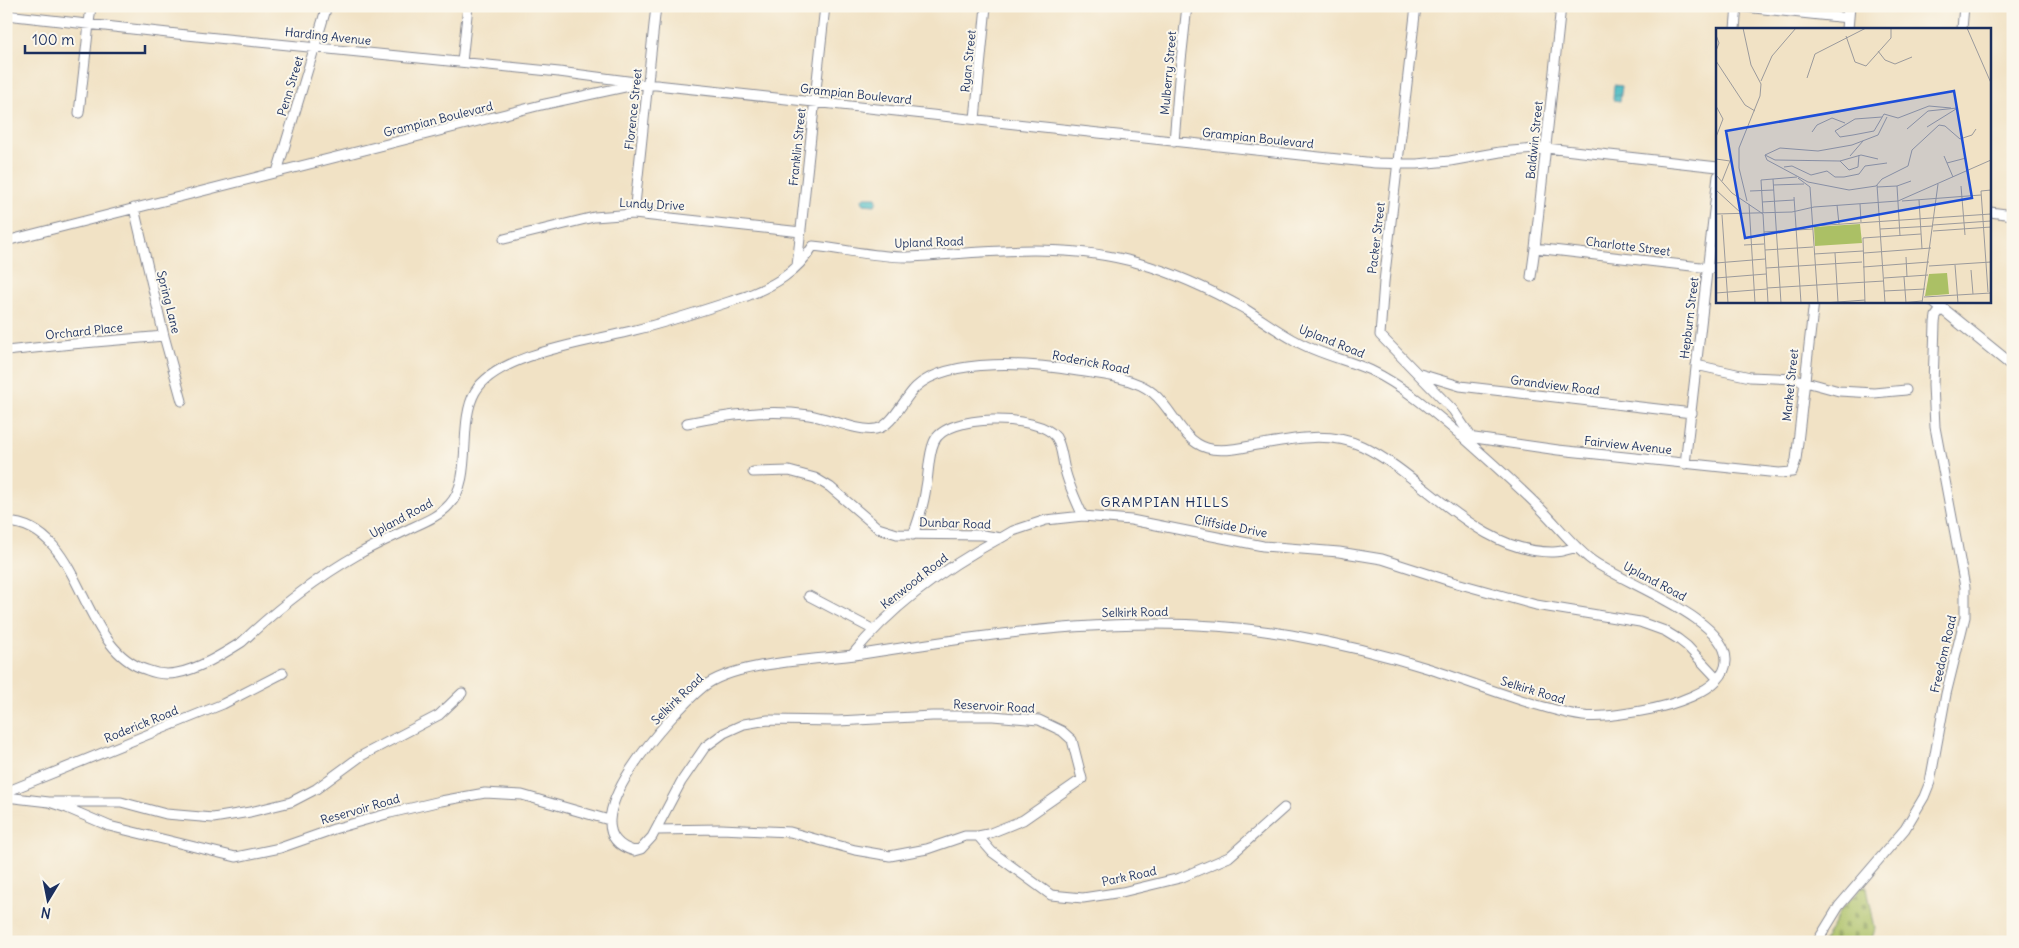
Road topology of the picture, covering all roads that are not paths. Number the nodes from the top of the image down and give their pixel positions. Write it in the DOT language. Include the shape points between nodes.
graph roads {
  1 [pos="91,6"];
  2 [pos="327,6"];
  3 [pos="468,6"];
  4 [pos="656,6"];
  5 [pos="825,6"];
  6 [pos="986,6"];
  7 [pos="1188,6"];
  8 [pos="1416,6"];
  9 [pos="1561,6"];
  10 [pos="1737,6"];
  11 [pos="1849,6"];
  12 [pos="1964,6"];
  13 [pos="6,15"];
  14 [pos="89,24"];
  15 [pos="1847,24"];
  16 [pos="1735,28"];
  17 [pos="1962,28"];
  18 [pos="315,47"];
  19 [pos="462,62"];
  20 [pos="648,84"];
  21 [pos="814,102"];
  22 [pos="79,114"];
  23 [pos="974,119"];
  24 [pos="1174,142"];
  25 [pos="1546,148"];
  26 [pos="1398,164"];
  27 [pos="1716,167"];
  28 [pos="277,172"];
  29 [pos="1716,194"];
  30 [pos="134,208"];
  31 [pos="1992,212"];
  32 [pos="634,214"];
  33 [pos="2013,215"];
  34 [pos="801,232"];
  35 [pos="504,239"];
  36 [pos="6,241"];
  37 [pos="1535,248"];
  38 [pos="798,266"];
  39 [pos="1708,268"];
  40 [pos="1716,269"];
  41 [pos="1530,277"];
  42 [pos="1814,302"];
  43 [pos="1937,305"];
  44 [pos="164,336"];
  45 [pos="6,351"];
  46 [pos="1696,365"];
  47 [pos="2013,366"];
  48 [pos="1417,373"];
  49 [pos="1804,382"];
  50 [pos="1906,390"];
  51 [pos="182,401"];
  52 [pos="1692,413"];
  53 [pos="687,423"];
  54 [pos="1461,436"];
  55 [pos="1472,438"];
  56 [pos="1685,464"];
  57 [pos="753,472"];
  58 [pos="1792,472"];
  59 [pos="1083,516"];
  60 [pos="6,522"];
  61 [pos="913,535"];
  62 [pos="1001,538"];
  63 [pos="1577,548"];
  64 [pos="809,596"];
  65 [pos="874,630"];
  66 [pos="852,655"];
  67 [pos="283,672"];
  68 [pos="1717,678"];
  69 [pos="462,693"];
  70 [pos="6,792"];
  71 [pos="6,797"];
  72 [pos="49,802"];
  73 [pos="1284,808"];
  74 [pos="609,820"];
  75 [pos="656,830"];
  76 [pos="978,836"];
  77 [pos="1817,942"];
  1 -- 14 [label="street"];
  2 -- 18 [label="street, Penn Street"];
  3 -- 19 [label="street"];
  4 -- 20 [label="street, Florence Street"];
  5 -- 21 [label="street, Franklin Street"];
  6 -- 23 [label="street, Ryan Street"];
  7 -- 24 [label="street, Mulberry Street"];
  8 -- 26 [label="street, Packer Street"];
  9 -- 25 [label="street, Baldwin Street"];
  10 -- 15 [label="street"];
  10 -- 16 [label="street"];
  11 -- 15 [label="main road"];
  12 -- 17 [label="street"];
  13 -- 14 [label="street, Harding Avenue"];
  14 -- 18 [label="street, Harding Avenue"];
  14 -- 22 [label="street"];
  18 -- 19 [label="street, Harding Avenue"];
  18 -- 28 [label="street, Penn Street"];
  19 -- 20 [label="street, Harding Avenue" via="586,74"];
  20 -- 21 [label="street, Grampian Boulevard"];
  20 -- 28 [label="street, Grampian Boulevard" via="634,84 541,105"];
  20 -- 32 [label="street, Florence Street"];
  21 -- 23 [label="street, Grampian Boulevard"];
  21 -- 34 [label="street, Franklin Street"];
  23 -- 24 [label="street, Grampian Boulevard"];
  24 -- 26 [label="street, Grampian Boulevard"];
  25 -- 26 [label="street, Grampian Boulevard" via="1450,161"];
  25 -- 27 [label="street, Grampian Boulevard"];
  25 -- 37 [label="street, Baldwin Street"];
  26 -- 48 [label="street, Packer Street" via="1380,335"];
  28 -- 30 [label="street, Grampian Boulevard"];
  29 -- 39 [label="street, Hepburn Street"];
  30 -- 36 [label="street, Grampian Boulevard"];
  30 -- 44 [label="street, Spring Lane"];
  31 -- 33 [label="street"];
  32 -- 34 [label="street, Lundy Drive"];
  32 -- 35 [label="street, Lundy Drive" via="594,217"];
  34 -- 38 [label="street"];
  37 -- 39 [label="street, Charlotte Street"];
  37 -- 41 [label="street, Baldwin Street"];
  38 -- 54 [label="street, Upland Road" via="813,246 907,257 1054,250 1131,261 1190,282 1246,310 1300,344 1372,371 1416,400"];
  38 -- 60 [label="street, Upland Road" via="777,283 747,296 635,330 518,360 496,372 479,387 471,402 462,473 450,505 357,555 301,591 242,642 176,674 158,674 125,660 108,642 70,570 55,549 30,528"];
  39 -- 40 [label="street, Charlotte Street"];
  39 -- 46 [label="street, Hepburn Street"];
  42 -- 49 [label="street, Market Street"];
  43 -- 47 [label="main road"];
  43 -- 77 [label="street, Freedom Road" via="1933,402 1939,453 1965,586 1965,617 1946,694 1930,782 1924,797 1905,829 1844,900"];
  44 -- 45 [label="street, Orchard Place"];
  44 -- 51 [label="street, Spring Lane"];
  46 -- 49 [label="street" via="1750,377"];
  46 -- 52 [label="street, Hepburn Street"];
  48 -- 52 [label="street, Grandview Road" via="1460,386"];
  48 -- 55 [label="street, Packer Street" via="1453,410"];
  49 -- 50 [label="street" via="1839,391 1874,393"];
  49 -- 58 [label="street, Market Street"];
  52 -- 56 [label="street, Hepburn Street"];
  53 -- 63 [label="street, Roderick Road" via="769,412 813,415 875,430 890,420 916,387 937,374 1003,365 1072,370 1147,388 1165,405 1191,440 1207,448 1238,449 1316,437 1354,443 1382,457 1448,508 1502,541 1546,552"];
  54 -- 55 [label="street, Fairview Avenue"];
  54 -- 63 [label="street, Upland Road" via="1518,486"];
  55 -- 56 [label="street, Fairview Avenue"];
  56 -- 58 [label="street, Fairview Avenue"];
  57 -- 61 [label="street" via="789,471 815,478 878,528"];
  59 -- 61 [label="street" via="1055,436 1021,422 975,422 951,426 942,431 934,442 924,504"];
  59 -- 62 [label="street, Dunbar Road" via="1046,520"];
  59 -- 68 [label="street, Cliffside Drive" via="1131,520 1263,546 1339,552 1382,560 1536,605 1640,622 1678,639"];
  61 -- 62 [label="street, Dunbar Road" via="967,534"];
  62 -- 65 [label="street, Kenwood Road" via="940,575"];
  63 -- 68 [label="street, Upland Road" via="1602,567 1674,604 1710,631 1725,654 1726,666"];
  64 -- 65 [label="street"];
  65 -- 66 [label="street, Kenwood Road"];
  66 -- 68 [label="street, Selkirk Road" via="959,638 1048,629 1142,623 1208,626 1287,634 1374,654 1514,698 1585,716 1634,712 1682,702"];
  66 -- 74 [label="street, Selkirk Road" via="760,667 709,683 656,737 632,769 616,793"];
  67 -- 70 [label="street, Roderick Road" via="223,704"];
  69 -- 72 [label="street" via="439,715 361,756 316,789 291,802 213,818 166,814 121,802"];
  71 -- 72 [label="street"];
  72 -- 74 [label="street, Reservoir Road" via="110,826 236,857 280,848 390,813 484,793 522,796"];
  73 -- 76 [label="street, Park Road" via="1229,857 1180,878 1083,898 1051,895 992,852"];
  74 -- 75 [label="street, Reservoir Road" via="612,837 621,847 634,851 641,849"];
  75 -- 76 [label="street, Reservoir Road" via="721,828 790,832 890,856 927,849 965,836"];
  75 -- 76 [label="street, Reservoir Road" via="681,782 705,747 724,733 750,722 1001,716 1039,720 1067,734 1073,742 1082,779 1023,820"];
}
